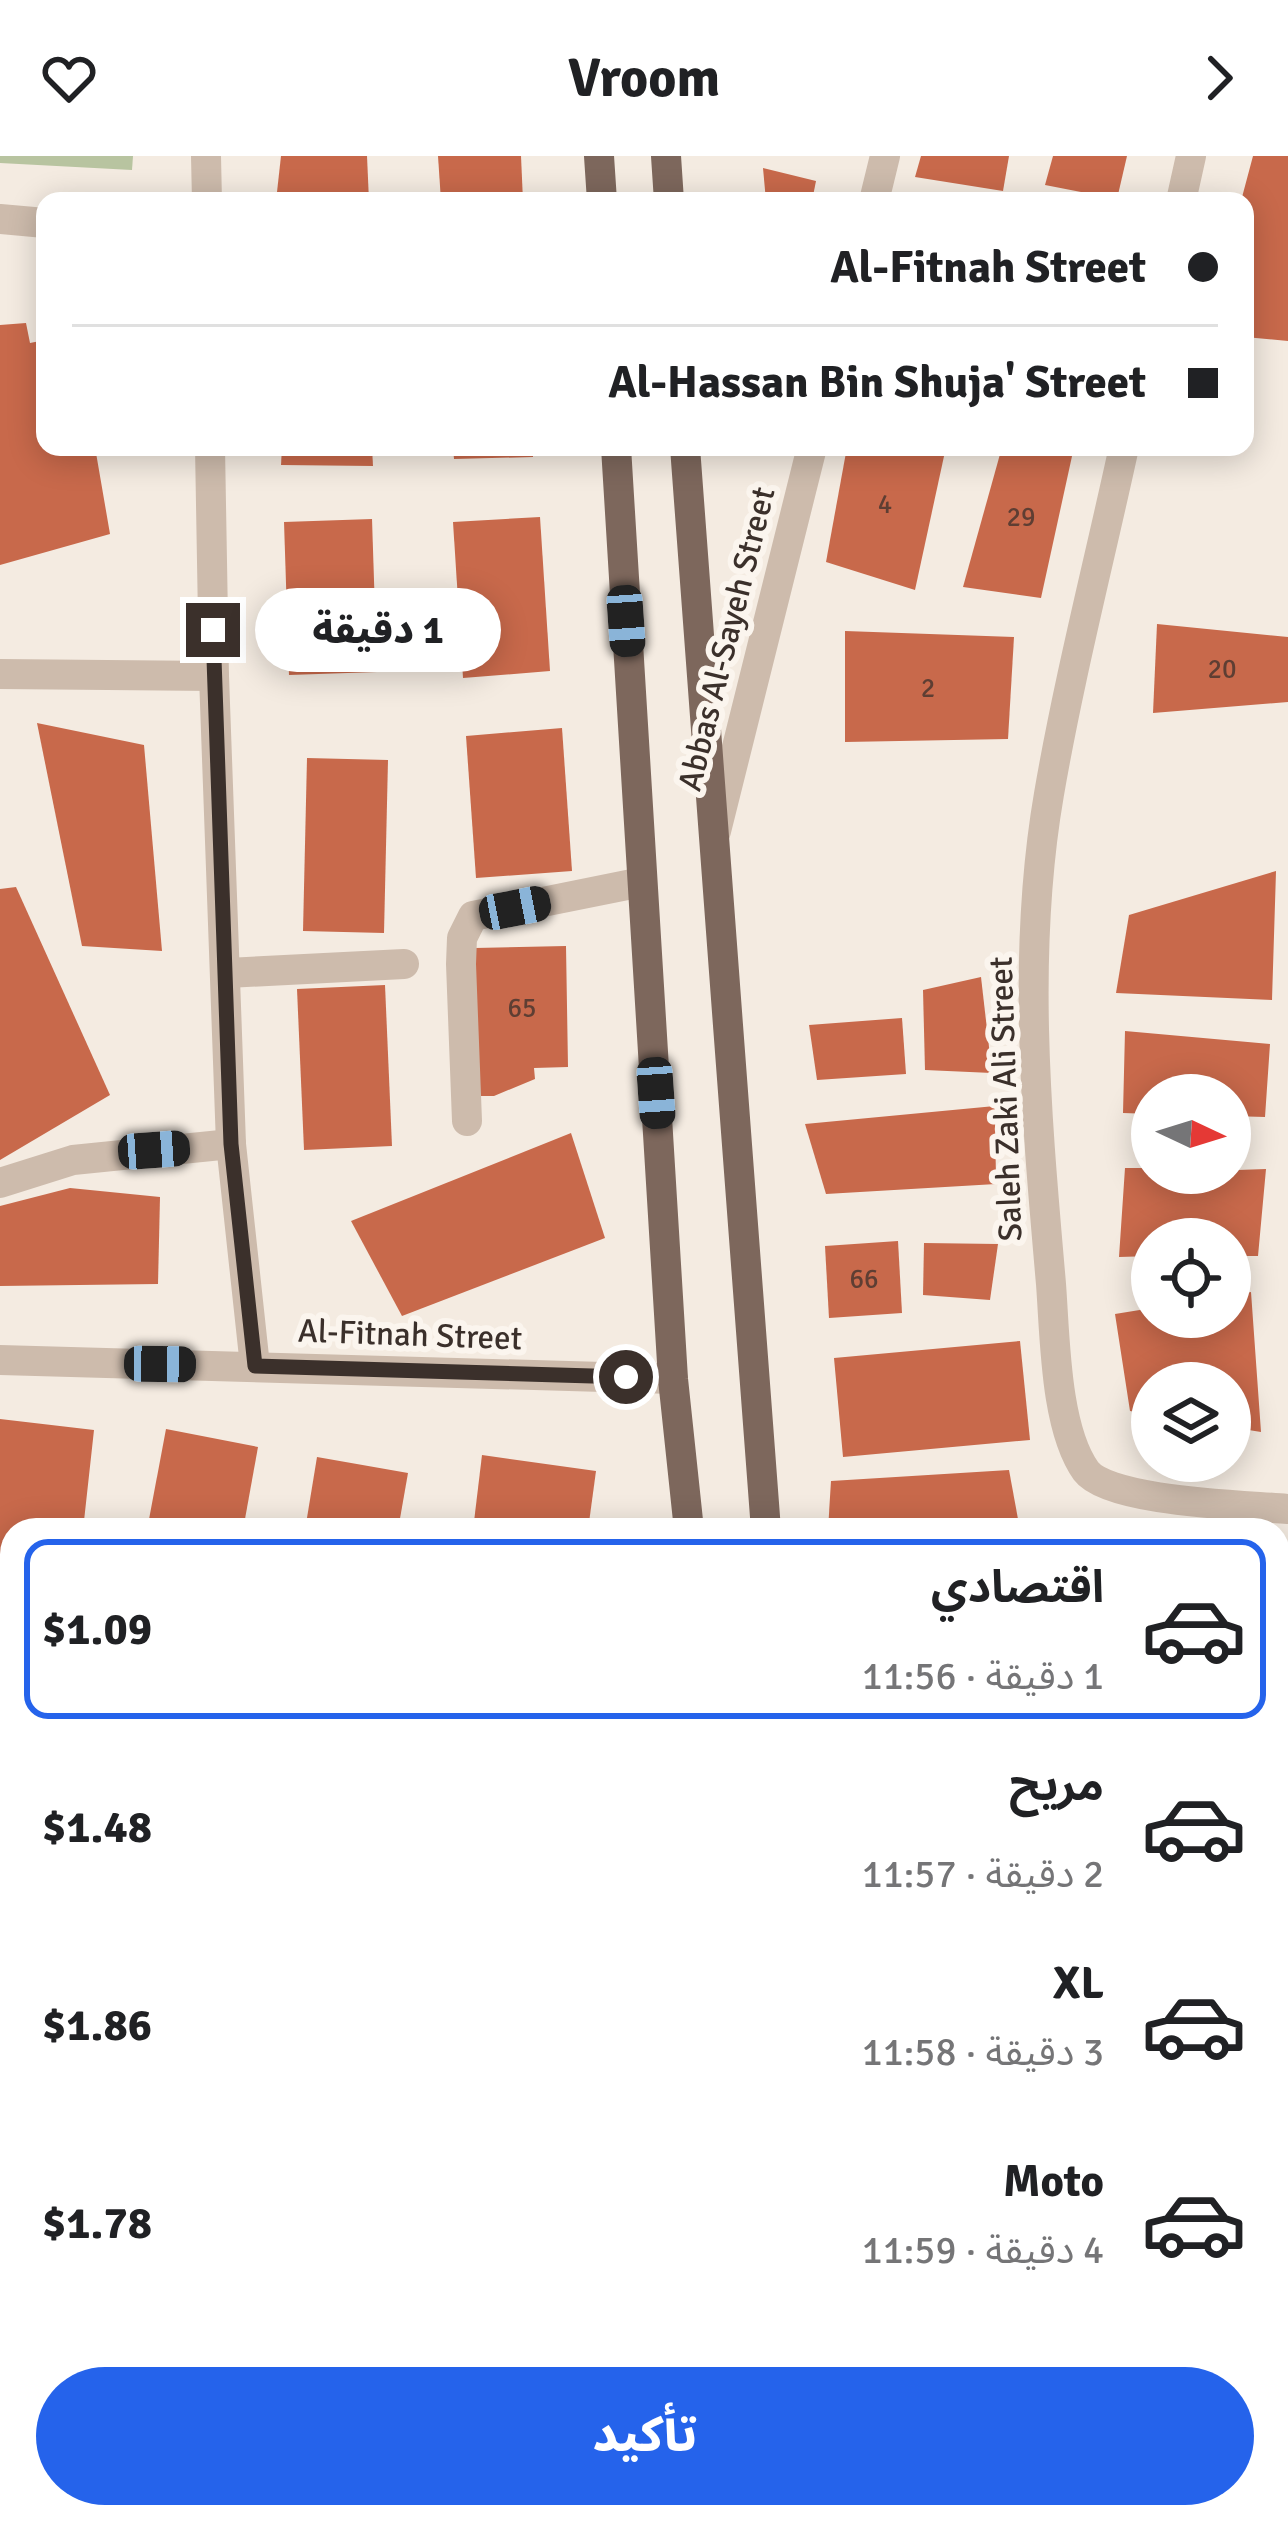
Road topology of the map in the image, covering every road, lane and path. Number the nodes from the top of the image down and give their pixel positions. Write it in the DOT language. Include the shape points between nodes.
graph roads {
  1 [pos="206,156"];
  2 [pos="599,156"];
  3 [pos="666,156"];
  4 [pos="885,156"];
  5 [pos="1191,156"];
  6 [pos="207,192"];
  7 [pos="601,192"];
  8 [pos="668,192"];
  9 [pos="876,192"];
  10 [pos="1182,192"];
  11 [pos="0,219"];
  12 [pos="36,222"];
  13 [pos="211,456"];
  14 [pos="617,456"];
  15 [pos="686,456"];
  16 [pos="810,456"];
  17 [pos="1122,456"];
  18 [pos="0,674"];
  19 [pos="214,676"];
  20 [pos="711,848"];
  21 [pos="642,882"];
  22 [pos="404,964"];
  23 [pos="227,973"];
  24 [pos="467,1121"];
  25 [pos="231,1144"];
  26 [pos="0,1184"];
  27 [pos="0,1360"];
  28 [pos="255,1366"];
  29 [pos="673,1379"];
  30 [pos="1288,1509"];
  31 [pos="688,1518"];
  32 [pos="765,1518"];
  1 -- 6 [label="street"];
  2 -- 7 [label="main road"];
  3 -- 8 [label="main road"];
  4 -- 9 [label="street"];
  5 -- 10 [label="street"];
  11 -- 12 [label="street"];
  13 -- 19 [label="street"];
  14 -- 21 [label="main road"];
  15 -- 20 [label="main road"];
  16 -- 20 [label="street, Abbas Al-Sayeh Street"];
  17 -- 30 [label="street, Saleh Zaki Ali Street" via="1048,797 1034,953 1035,1089 1058,1369 1071,1437 1088,1474 1122,1493"];
  18 -- 19 [label="street"];
  19 -- 23 [label="street"];
  20 -- 32 [label="main road"];
  21 -- 24 [label="street" via="473,916 460,964"];
  21 -- 29 [label="main road"];
  22 -- 23 [label="street"];
  23 -- 25 [label="street"];
  25 -- 26 [label="street" via="73,1160"];
  25 -- 28 [label="street"];
  27 -- 28 [label="street, Al-Fitnah Street"];
  28 -- 29 [label="street, Al-Fitnah Street"];
  29 -- 31 [label="main road"];
}
